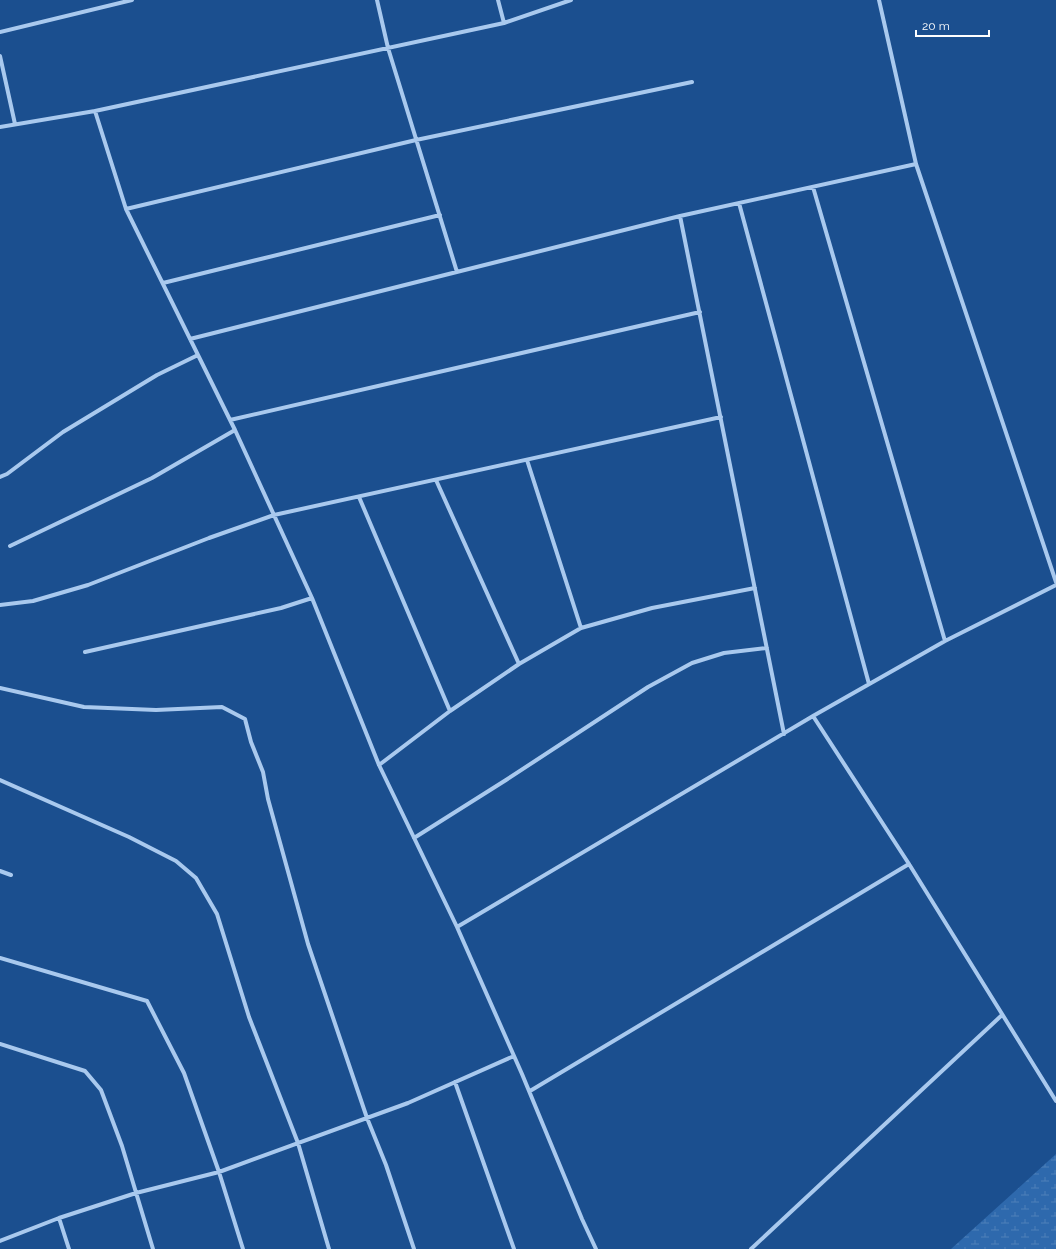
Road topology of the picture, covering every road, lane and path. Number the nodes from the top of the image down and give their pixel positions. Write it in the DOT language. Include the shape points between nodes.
graph roads {
  1 [pos="132,0"];
  2 [pos="377,0"];
  3 [pos="498,0"];
  4 [pos="571,0"];
  5 [pos="879,0"];
  6 [pos="504,23"];
  7 [pos="0,32"];
  8 [pos="388,48"];
  9 [pos="0,56"];
  10 [pos="692,82"];
  11 [pos="95,111"];
  12 [pos="15,124"];
  13 [pos="0,127"];
  14 [pos="416,140"];
  15 [pos="916,164"];
  16 [pos="813,187"];
  17 [pos="740,203"];
  18 [pos="126,209"];
  19 [pos="440,215"];
  20 [pos="680,216"];
  21 [pos="457,272"];
  22 [pos="163,283"];
  23 [pos="700,312"];
  24 [pos="190,339"];
  25 [pos="198,355"];
  26 [pos="721,418"];
  27 [pos="230,420"];
  28 [pos="235,430"];
  29 [pos="527,460"];
  30 [pos="0,477"];
  31 [pos="436,480"];
  32 [pos="359,497"];
  33 [pos="274,515"];
  34 [pos="10,546"];
  35 [pos="1056,582"];
  36 [pos="1056,586"];
  37 [pos="755,588"];
  38 [pos="312,598"];
  39 [pos="0,605"];
  40 [pos="581,628"];
  41 [pos="945,641"];
  42 [pos="767,648"];
  43 [pos="85,652"];
  44 [pos="519,664"];
  45 [pos="869,684"];
  46 [pos="0,688"];
  47 [pos="450,712"];
  48 [pos="813,716"];
  49 [pos="784,734"];
  50 [pos="379,765"];
  51 [pos="0,780"];
  52 [pos="414,838"];
  53 [pos="908,864"];
  54 [pos="0,871"];
  55 [pos="11,875"];
  56 [pos="457,926"];
  57 [pos="0,958"];
  58 [pos="1002,1015"];
  59 [pos="0,1044"];
  60 [pos="514,1056"];
  61 [pos="455,1082"];
  62 [pos="530,1092"];
  63 [pos="1056,1101"];
  64 [pos="367,1118"];
  65 [pos="298,1143"];
  66 [pos="219,1172"];
  67 [pos="136,1193"];
  68 [pos="59,1218"];
  69 [pos="0,1241"];
  70 [pos="68,1249"];
  71 [pos="153,1249"];
  72 [pos="243,1249"];
  73 [pos="329,1249"];
  74 [pos="414,1249"];
  75 [pos="514,1249"];
  76 [pos="596,1249"];
  77 [pos="751,1249"];
  1 -- 7 [label="street"];
  2 -- 8 [label="street"];
  3 -- 6 [label="street"];
  4 -- 6 [label="street"];
  5 -- 15 [label="street"];
  6 -- 8 [label="street"];
  8 -- 11 [label="street"];
  8 -- 14 [label="street"];
  9 -- 12 [label="street"];
  10 -- 14 [label="street"];
  11 -- 12 [label="street"];
  11 -- 18 [label="street"];
  12 -- 13 [label="street"];
  14 -- 18 [label="street"];
  14 -- 19 [label="street"];
  15 -- 16 [label="street"];
  15 -- 35 [label="street"];
  16 -- 17 [label="street"];
  16 -- 41 [label="street"];
  17 -- 20 [label="street"];
  17 -- 45 [label="street"];
  18 -- 22 [label="street"];
  19 -- 21 [label="street"];
  19 -- 22 [label="street"];
  20 -- 21 [label="street"];
  20 -- 23 [label="street"];
  21 -- 24 [label="street"];
  22 -- 24 [label="street"];
  23 -- 26 [label="street"];
  23 -- 27 [label="street"];
  24 -- 25 [label="street"];
  25 -- 27 [label="street"];
  25 -- 30 [label="street" via="157,375 70,428"];
  26 -- 29 [label="street"];
  26 -- 37 [label="street"];
  27 -- 28 [label="street"];
  28 -- 33 [label="street"];
  28 -- 34 [label="street" via="152,478"];
  29 -- 31 [label="street"];
  29 -- 40 [label="street"];
  31 -- 32 [label="street"];
  31 -- 44 [label="street"];
  32 -- 33 [label="street"];
  32 -- 47 [label="street"];
  33 -- 38 [label="street"];
  33 -- 39 [label="street" via="88,585 33,601"];
  36 -- 41 [label="street"];
  37 -- 40 [label="street" via="652,608"];
  37 -- 42 [label="street"];
  38 -- 43 [label="street" via="281,608"];
  38 -- 50 [label="street"];
  40 -- 44 [label="street"];
  41 -- 45 [label="street"];
  42 -- 49 [label="street"];
  42 -- 52 [label="street" via="724,653 692,663 648,687"];
  44 -- 47 [label="street"];
  45 -- 48 [label="street"];
  46 -- 64 [label="street" via="84,707 156,710 222,707 245,718 263,772 308,944"];
  47 -- 50 [label="street"];
  48 -- 49 [label="street"];
  48 -- 53 [label="street"];
  49 -- 56 [label="street"];
  50 -- 52 [label="street"];
  51 -- 65 [label="street" via="129,837 176,861 196,878 217,914 249,1017"];
  52 -- 56 [label="street"];
  53 -- 58 [label="street"];
  53 -- 62 [label="street"];
  54 -- 55 [label="street"];
  56 -- 60 [label="street"];
  57 -- 66 [label="street" via="147,1001 184,1073"];
  58 -- 63 [label="street"];
  58 -- 77 [label="street"];
  59 -- 67 [label="street" via="86,1071 101,1090"];
  60 -- 61 [label="street"];
  60 -- 62 [label="street"];
  61 -- 64 [label="street"];
  61 -- 75 [label="street"];
  62 -- 76 [label="street"];
  64 -- 65 [label="street"];
  64 -- 74 [label="street" via="386,1165"];
  65 -- 66 [label="street"];
  65 -- 73 [label="street"];
  66 -- 67 [label="street"];
  66 -- 72 [label="street"];
  67 -- 68 [label="street"];
  67 -- 71 [label="street"];
  68 -- 69 [label="street"];
  68 -- 70 [label="street"];
}
